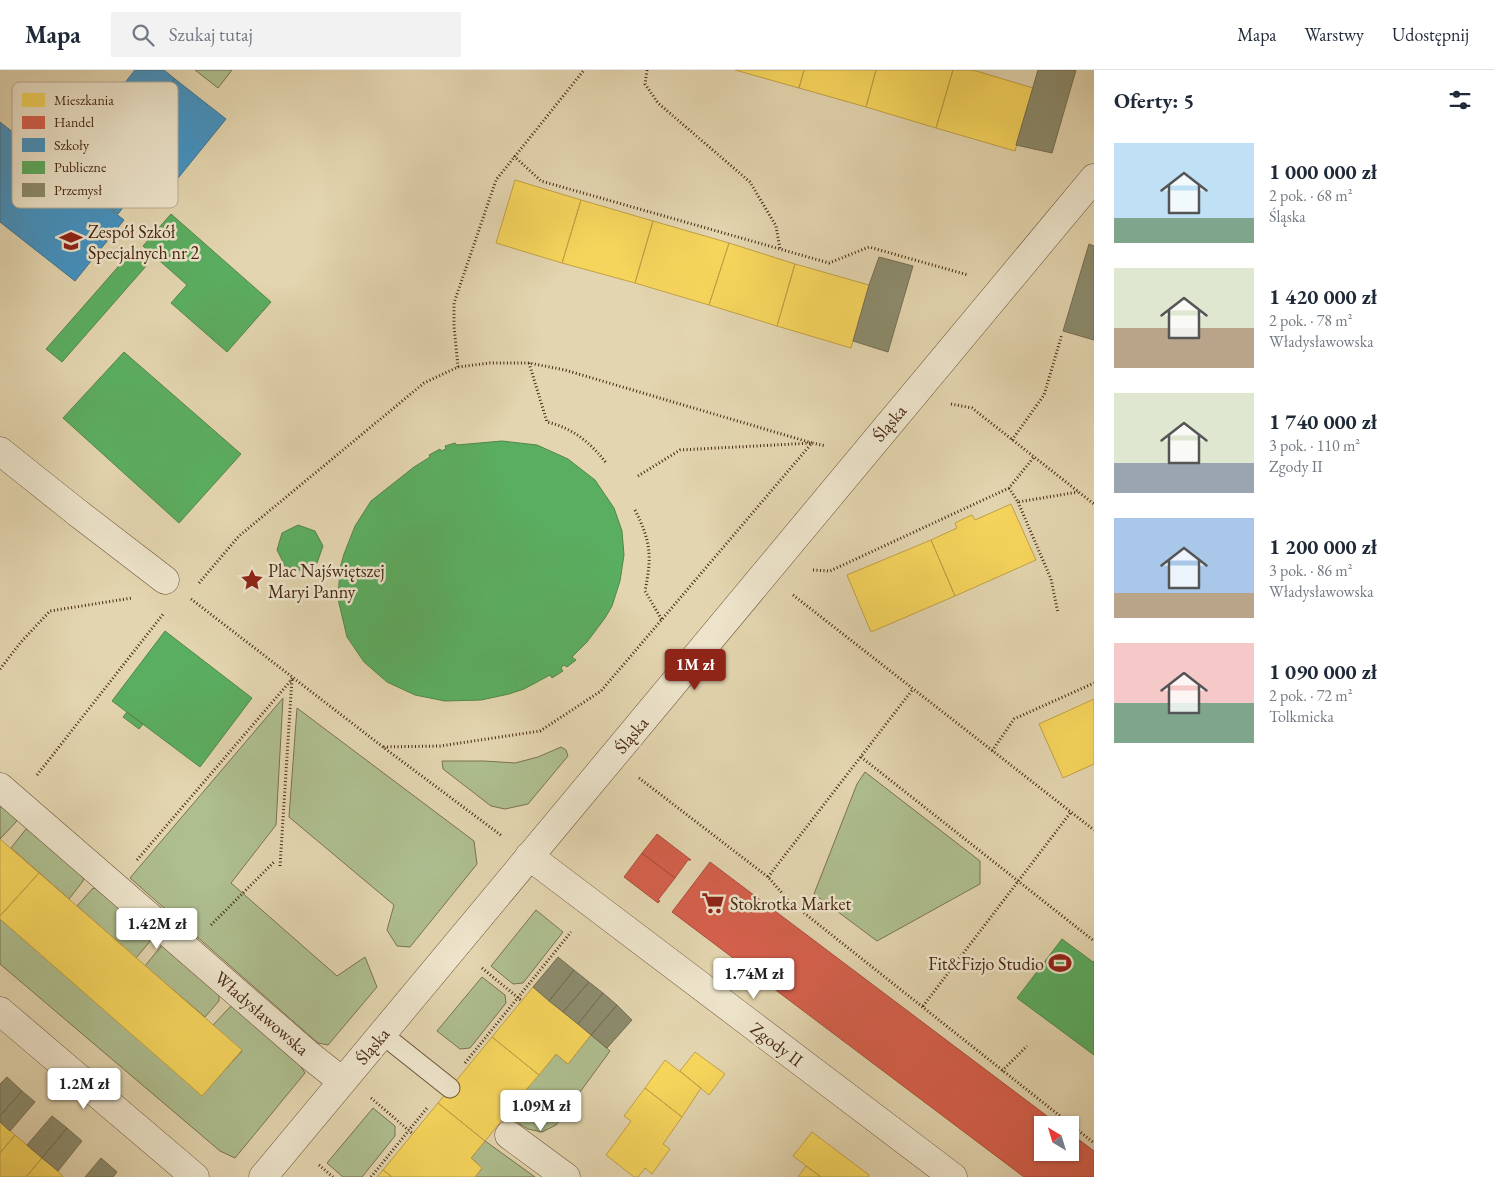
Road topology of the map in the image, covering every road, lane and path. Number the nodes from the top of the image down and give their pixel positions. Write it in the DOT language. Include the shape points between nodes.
graph roads {
  1 [pos="647,70"];
  2 [pos="581,71"];
  3 [pos="514,156"];
  4 [pos="1094,178"];
  5 [pos="780,249"];
  6 [pos="970,276"];
  7 [pos="1062,334"];
  8 [pos="529,363"];
  9 [pos="458,367"];
  10 [pos="943,403"];
  11 [pos="1012,440"];
  12 [pos="812,443"];
  13 [pos="830,448"];
  14 [pos="0,452"];
  15 [pos="1034,457"];
  16 [pos="607,464"];
  17 [pos="638,476"];
  18 [pos="1009,488"];
  19 [pos="1078,492"];
  20 [pos="1018,502"];
  21 [pos="1094,504"];
  22 [pos="635,510"];
  23 [pos="806,570"];
  24 [pos="172,585"];
  25 [pos="788,591"];
  26 [pos="135,597"];
  27 [pos="188,597"];
  28 [pos="1058,613"];
  29 [pos="662,620"];
  30 [pos="0,669"];
  31 [pos="292,678"];
  32 [pos="1094,683"];
  33 [pos="913,689"];
  34 [pos="383,747"];
  35 [pos="992,751"];
  36 [pos="860,757"];
  37 [pos="636,776"];
  38 [pos="8,794"];
  39 [pos="1071,812"];
  40 [pos="1094,830"];
  41 [pos="507,840"];
  42 [pos="530,856"];
  43 [pos="274,861"];
  44 [pos="280,866"];
  45 [pos="768,877"];
  46 [pos="1018,881"];
  47 [pos="116,886"];
  48 [pos="572,930"];
  49 [pos="1094,940"];
  50 [pos="188,949"];
  51 [pos="480,966"];
  52 [pos="518,998"];
  53 [pos="522,1001"];
  54 [pos="923,1006"];
  55 [pos="0,1011"];
  56 [pos="382,1034"];
  57 [pos="1027,1046"];
  58 [pos="1002,1071"];
  59 [pos="342,1081"];
  60 [pos="448,1087"];
  61 [pos="371,1098"];
  62 [pos="503,1130"];
  63 [pos="409,1131"];
  64 [pos="413,1134"];
  65 [pos="1094,1143"];
  66 [pos="316,1163"];
  67 [pos="195,1177"];
  68 [pos="263,1177"];
  69 [pos="333,1177"];
  70 [pos="371,1177"];
  71 [pos="566,1177"];
  72 [pos="953,1177"];
  1 -- 5 [label="path" via="645,84 658,103 750,182 776,226"];
  2 -- 3 [label="path"];
  3 -- 5 [label="path" via="541,181"];
  3 -- 9 [label="path" via="496,180 454,302"];
  4 -- 42 [label="street, Śląska"];
  5 -- 6 [label="path" via="829,263 869,247"];
  7 -- 11 [label="path" via="1044,395"];
  8 -- 9 [label="path"];
  8 -- 12 [label="path" via="565,370"];
  8 -- 16 [label="path" via="547,422 574,432"];
  9 -- 27 [label="path" via="424,383 239,536"];
  10 -- 11 [label="path" via="972,408"];
  11 -- 15 [label="path"];
  12 -- 13 [label="path"];
  12 -- 17 [label="path" via="680,450"];
  12 -- 29 [label="path"];
  14 -- 24 [label="street"];
  15 -- 18 [label="path"];
  15 -- 19 [label="path"];
  18 -- 20 [label="path"];
  18 -- 23 [label="path" via="830,571"];
  19 -- 20 [label="path"];
  19 -- 21 [label="path"];
  20 -- 28 [label="path" via="1050,579"];
  22 -- 29 [label="path" via="647,536 650,552 645,591"];
  24 -- 27 [label="path"];
  24 -- 38 [label="path" via="169,606"];
  25 -- 33 [label="path"];
  26 -- 30 [label="path" via="50,611"];
  27 -- 31 [label="path"];
  29 -- 34 [label="path" via="601,691 540,730 440,746"];
  31 -- 34 [label="path"];
  31 -- 44 [label="path"];
  31 -- 47 [label="path"];
  32 -- 35 [label="path" via="1014,719"];
  33 -- 35 [label="path"];
  33 -- 36 [label="path"];
  34 -- 41 [label="path"];
  35 -- 39 [label="path"];
  36 -- 45 [label="path"];
  36 -- 46 [label="path"];
  37 -- 45 [label="path"];
  38 -- 47 [label="street, Władysławowska"];
  39 -- 40 [label="path"];
  39 -- 46 [label="path"];
  42 -- 56 [label="street, Śląska"];
  42 -- 72 [label="street, Zgody II"];
  43 -- 50 [label="path"];
  45 -- 54 [label="path" via="789,901"];
  46 -- 49 [label="path"];
  46 -- 54 [label="path"];
  47 -- 50 [label="street, Władysławowska"];
  48 -- 52 [label="path"];
  50 -- 59 [label="street, Władysławowska"];
  51 -- 52 [label="path"];
  52 -- 53 [label="path"];
  52 -- 60 [label="path"];
  54 -- 58 [label="path"];
  55 -- 67 [label="street"];
  56 -- 59 [label="street, Śląska"];
  56 -- 60 [label="lane"];
  57 -- 58 [label="path"];
  58 -- 65 [label="path"];
  59 -- 68 [label="street, Śląska"];
  60 -- 63 [label="path"];
  61 -- 63 [label="path"];
  62 -- 71 [label="street"];
  63 -- 64 [label="path"];
  63 -- 70 [label="path"];
  66 -- 69 [label="path"];
}
